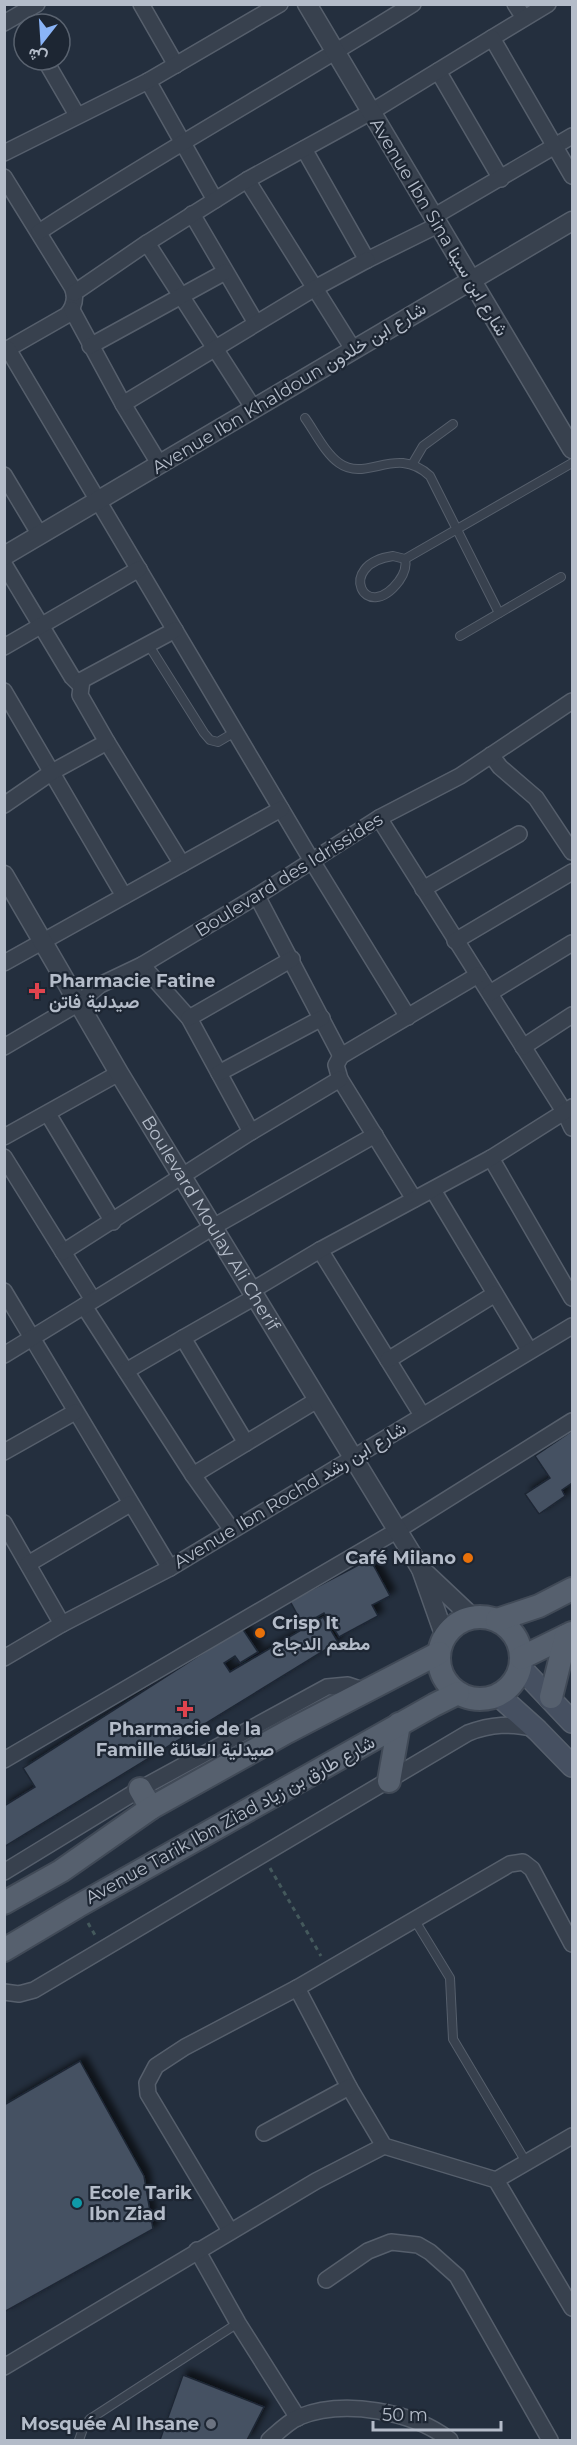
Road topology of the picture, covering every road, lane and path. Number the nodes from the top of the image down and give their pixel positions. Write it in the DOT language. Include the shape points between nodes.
graph roads {
  1 [pos="37,4"];
  2 [pos="141,4"];
  3 [pos="280,4"];
  4 [pos="307,4"];
  5 [pos="413,4"];
  6 [pos="515,4"];
  7 [pos="548,4"];
  8 [pos="23,12"];
  9 [pos="524,18"];
  10 [pos="492,38"];
  11 [pos="336,52"];
  12 [pos="176,65"];
  13 [pos="438,71"];
  14 [pos="52,72"];
  15 [pos="148,81"];
  16 [pos="371,112"];
  17 [pos="77,115"];
  18 [pos="573,136"];
  19 [pos="183,142"];
  20 [pos="556,147"];
  21 [pos="304,149"];
  22 [pos="4,153"];
  23 [pos="573,176"];
  24 [pos="4,177"];
  25 [pos="501,179"];
  26 [pos="248,180"];
  27 [pos="215,200"];
  28 [pos="192,214"];
  29 [pos="435,221"];
  30 [pos="573,221"];
  31 [pos="39,232"];
  32 [pos="147,243"];
  33 [pos="367,260"];
  34 [pos="225,272"];
  35 [pos="471,281"];
  36 [pos="315,288"];
  37 [pos="74,292"];
  38 [pos="182,297"];
  39 [pos="72,310"];
  40 [pos="256,323"];
  41 [pos="90,346"];
  42 [pos="215,348"];
  43 [pos="353,349"];
  44 [pos="6,350"];
  45 [pos="123,404"];
  46 [pos="254,409"];
  47 [pos="305,418"];
  48 [pos="453,424"];
  49 [pos="573,449"];
  50 [pos="413,463"];
  51 [pos="573,463"];
  52 [pos="160,465"];
  53 [pos="4,476"];
  54 [pos="99,501"];
  55 [pos="457,527"];
  56 [pos="40,535"];
  57 [pos="4,556"];
  58 [pos="405,559"];
  59 [pos="4,564"];
  60 [pos="139,569"];
  61 [pos="561,577"];
  62 [pos="499,613"];
  63 [pos="42,626"];
  64 [pos="175,630"];
  65 [pos="460,636"];
  66 [pos="148,644"];
  67 [pos="4,647"];
  68 [pos="80,685"];
  69 [pos="4,691"];
  70 [pos="571,706"];
  71 [pos="235,732"];
  72 [pos="107,742"];
  73 [pos="491,755"];
  74 [pos="52,772"];
  75 [pos="4,805"];
  76 [pos="281,809"];
  77 [pos="379,818"];
  78 [pos="567,833"];
  79 [pos="519,834"];
  80 [pos="573,852"];
  81 [pos="312,861"];
  82 [pos="182,864"];
  83 [pos="573,872"];
  84 [pos="4,875"];
  85 [pos="423,889"];
  86 [pos="124,896"];
  87 [pos="257,896"];
  88 [pos="44,941"];
  89 [pos="455,941"];
  90 [pos="573,943"];
  91 [pos="292,959"];
  92 [pos="4,963"];
  93 [pos="142,964"];
  94 [pos="478,975"];
  95 [pos="490,993"];
  96 [pos="79,1003"];
  97 [pos="573,1015"];
  98 [pos="408,1017"];
  99 [pos="189,1018"];
  100 [pos="322,1018"];
  101 [pos="4,1047"];
  102 [pos="524,1047"];
  103 [pos="342,1056"];
  104 [pos="119,1073"];
  105 [pos="219,1073"];
  106 [pos="340,1079"];
  107 [pos="569,1110"];
  108 [pos="48,1114"];
  109 [pos="573,1128"];
  110 [pos="252,1132"];
  111 [pos="375,1135"];
  112 [pos="4,1137"];
  113 [pos="4,1157"];
  114 [pos="491,1158"];
  115 [pos="183,1176"];
  116 [pos="433,1190"];
  117 [pos="414,1199"];
  118 [pos="113,1222"];
  119 [pos="213,1227"];
  120 [pos="320,1250"];
  121 [pos="63,1252"];
  122 [pos="4,1291"];
  123 [pos="253,1294"];
  124 [pos="495,1294"];
  125 [pos="573,1298"];
  126 [pos="88,1303"];
  127 [pos="573,1326"];
  128 [pos="33,1338"];
  129 [pos="183,1338"];
  130 [pos="529,1350"];
  131 [pos="4,1355"];
  132 [pos="388,1360"];
  133 [pos="126,1371"];
  134 [pos="317,1400"];
  135 [pos="75,1412"];
  136 [pos="422,1414"];
  137 [pos="573,1421"];
  138 [pos="246,1443"];
  139 [pos="4,1452"];
  140 [pos="354,1456"];
  141 [pos="193,1475"];
  142 [pos="130,1504"];
  143 [pos="4,1523"];
  144 [pos="232,1530"];
  145 [pos="398,1530"];
  146 [pos="28,1564"];
  147 [pos="170,1568"];
  148 [pos="421,1569"];
  149 [pos="573,1589"];
  150 [pos="539,1606"];
  151 [pos="468,1612"];
  152 [pos="497,1620"];
  153 [pos="62,1624"];
  154 [pos="569,1634"];
  155 [pos="442,1645"];
  156 [pos="6,1654"];
  157 [pos="520,1663"];
  158 [pos="458,1693"];
  159 [pos="498,1695"];
  160 [pos="551,1697"];
  161 [pos="573,1722"];
  162 [pos="399,1724"];
  163 [pos="537,1730"];
  164 [pos="4,1760"];
  165 [pos="573,1766"];
  166 [pos="389,1780"];
  167 [pos="145,1798"];
  168 [pos="263,1856"];
  169 [pos="4,1872"];
  170 [pos="4,1903"];
  171 [pos="78,1906"];
  172 [pos="414,1919"];
  173 [pos="573,1944"];
  174 [pos="104,1949"];
  175 [pos="4,1950"];
  176 [pos="329,1969"];
  177 [pos="297,1988"];
  178 [pos="4,1992"];
  179 [pos="349,2087"];
  180 [pos="264,2133"];
  181 [pos="573,2136"];
  182 [pos="384,2146"];
  183 [pos="526,2162"];
  184 [pos="496,2180"];
  185 [pos="230,2231"];
  186 [pos="197,2250"];
  187 [pos="326,2280"];
  188 [pos="573,2308"];
  189 [pos="238,2323"];
  190 [pos="4,2367"];
  191 [pos="298,2418"];
  192 [pos="79,2440"];
  193 [pos="269,2440"];
  194 [pos="450,2440"];
  195 [pos="550,2440"];
  1 -- 8 [label="street"];
  2 -- 12 [label="street"];
  3 -- 12 [label="street"];
  4 -- 11 [label="street, Avenue Ibn Sina شارع ابن سينا"];
  5 -- 11 [label="street"];
  6 -- 9 [label="street"];
  7 -- 9 [label="street"];
  9 -- 10 [label="street"];
  10 -- 13 [label="street"];
  10 -- 20 [label="street"];
  11 -- 16 [label="street, Avenue Ibn Sina شارع ابن سينا"];
  11 -- 19 [label="street"];
  12 -- 15 [label="street"];
  13 -- 16 [label="street"];
  13 -- 25 [label="street"];
  14 -- 17 [label="street"];
  15 -- 17 [label="street"];
  15 -- 19 [label="street"];
  16 -- 21 [label="street"];
  16 -- 29 [label="street, Avenue Ibn Sina شارع ابن سينا"];
  17 -- 22 [label="street"];
  18 -- 20 [label="street"];
  19 -- 27 [label="street"];
  19 -- 31 [label="street"];
  20 -- 23 [label="street"];
  20 -- 25 [label="street"];
  21 -- 26 [label="street"];
  21 -- 33 [label="street"];
  24 -- 31 [label="street"];
  25 -- 29 [label="street"];
  26 -- 27 [label="street"];
  26 -- 36 [label="street"];
  27 -- 28 [label="street"];
  28 -- 32 [label="street"];
  28 -- 34 [label="street"];
  29 -- 33 [label="street"];
  29 -- 35 [label="street, Avenue Ibn Sina شارع ابن سينا"];
  30 -- 35 [label="street, Avenue Ibn Khaldoun شارع ابن خلدون"];
  31 -- 37 [label="street"];
  32 -- 37 [label="street"];
  32 -- 38 [label="street"];
  33 -- 36 [label="street"];
  34 -- 38 [label="street"];
  34 -- 40 [label="street"];
  35 -- 43 [label="street, Avenue Ibn Khaldoun شارع ابن خلدون"];
  35 -- 49 [label="street, Avenue Ibn Sina شارع ابن سينا"];
  36 -- 40 [label="street"];
  36 -- 43 [label="street"];
  37 -- 39 [label="street"];
  38 -- 41 [label="street"];
  38 -- 42 [label="street"];
  39 -- 41 [label="street"];
  39 -- 44 [label="street"];
  40 -- 42 [label="street"];
  41 -- 45 [label="street"];
  42 -- 45 [label="street"];
  42 -- 46 [label="street"];
  43 -- 46 [label="street, Avenue Ibn Khaldoun شارع ابن خلدون"];
  44 -- 54 [label="street"];
  45 -- 52 [label="street"];
  46 -- 52 [label="street, Avenue Ibn Khaldoun شارع ابن خلدون"];
  47 -- 50 [label="lane" via="346,467"];
  48 -- 50 [label="lane" via="423,446"];
  50 -- 55 [label="lane" via="430,476"];
  51 -- 55 [label="lane"];
  52 -- 54 [label="street, Avenue Ibn Khaldoun شارع ابن خلدون"];
  53 -- 56 [label="street"];
  54 -- 56 [label="street, Avenue Ibn Khaldoun شارع ابن خلدون"];
  54 -- 60 [label="street"];
  55 -- 58 [label="lane"];
  55 -- 62 [label="lane"];
  56 -- 57 [label="street, Avenue Ibn Khaldoun شارع ابن خلدون"];
  58 -- 58 [label="lane" via="405,570 389,591 374,597 360,588 362,574 378,560 393,556"];
  59 -- 63 [label="street"];
  60 -- 63 [label="street"];
  60 -- 64 [label="street"];
  61 -- 62 [label="lane"];
  62 -- 65 [label="lane"];
  63 -- 67 [label="street"];
  63 -- 68 [label="street"];
  64 -- 66 [label="street"];
  64 -- 71 [label="street"];
  66 -- 68 [label="street" via="86,676"];
  66 -- 71 [label="lane" via="204,734 218,742"];
  68 -- 72 [label="street" via="80,695"];
  69 -- 74 [label="street"];
  70 -- 73 [label="street, Boulevard des Idrissides"];
  71 -- 76 [label="street"];
  72 -- 74 [label="street"];
  72 -- 82 [label="street"];
  73 -- 77 [label="street, Boulevard des Idrissides" via="460,776"];
  73 -- 78 [label="street"];
  74 -- 75 [label="street"];
  74 -- 86 [label="street"];
  76 -- 81 [label="street"];
  76 -- 82 [label="street"];
  77 -- 81 [label="street, Boulevard des Idrissides"];
  77 -- 85 [label="street"];
  78 -- 80 [label="street"];
  79 -- 85 [label="street"];
  81 -- 87 [label="street, Boulevard des Idrissides"];
  81 -- 98 [label="street"];
  82 -- 86 [label="street"];
  83 -- 89 [label="street"];
  84 -- 88 [label="street, Boulevard Moulay Ali Cherif"];
  85 -- 89 [label="street"];
  86 -- 88 [label="street"];
  87 -- 91 [label="street"];
  87 -- 93 [label="street, Boulevard des Idrissides"];
  88 -- 92 [label="street"];
  88 -- 96 [label="street, Boulevard Moulay Ali Cherif"];
  89 -- 94 [label="street"];
  90 -- 95 [label="street"];
  91 -- 99 [label="street"];
  91 -- 100 [label="street"];
  93 -- 96 [label="street, Boulevard des Idrissides" via="100,985"];
  93 -- 99 [label="street"];
  94 -- 95 [label="street"];
  94 -- 98 [label="street"];
  95 -- 102 [label="street"];
  96 -- 101 [label="street, Boulevard des Idrissides"];
  96 -- 104 [label="street, Boulevard Moulay Ali Cherif"];
  97 -- 102 [label="street"];
  98 -- 103 [label="street"];
  99 -- 105 [label="street"];
  100 -- 103 [label="street"];
  100 -- 105 [label="street"];
  102 -- 107 [label="street"];
  103 -- 106 [label="street" via="336,1065"];
  104 -- 108 [label="street"];
  104 -- 115 [label="street, Boulevard Moulay Ali Cherif"];
  105 -- 110 [label="street"];
  106 -- 110 [label="street"];
  106 -- 111 [label="street"];
  107 -- 109 [label="street"];
  107 -- 114 [label="street"];
  108 -- 112 [label="street"];
  108 -- 118 [label="street"];
  110 -- 115 [label="street"];
  111 -- 117 [label="street"];
  111 -- 119 [label="street"];
  113 -- 121 [label="street"];
  114 -- 116 [label="street"];
  114 -- 125 [label="street"];
  115 -- 118 [label="street"];
  115 -- 119 [label="street, Boulevard Moulay Ali Cherif"];
  116 -- 117 [label="street"];
  116 -- 124 [label="street"];
  117 -- 120 [label="street"];
  118 -- 121 [label="street"];
  119 -- 123 [label="street, Boulevard Moulay Ali Cherif"];
  119 -- 126 [label="street"];
  120 -- 123 [label="street"];
  120 -- 132 [label="street"];
  121 -- 126 [label="street"];
  122 -- 128 [label="street"];
  123 -- 129 [label="street"];
  123 -- 134 [label="street, Boulevard Moulay Ali Cherif"];
  124 -- 130 [label="street"];
  124 -- 132 [label="street"];
  126 -- 128 [label="street"];
  126 -- 133 [label="street"];
  127 -- 130 [label="street, Avenue Ibn Rochd شارع ابن رشد"];
  128 -- 131 [label="street"];
  128 -- 135 [label="street"];
  129 -- 133 [label="street"];
  129 -- 138 [label="street"];
  130 -- 136 [label="street, Avenue Ibn Rochd شارع ابن رشد"];
  132 -- 136 [label="street"];
  133 -- 141 [label="street"];
  134 -- 138 [label="street"];
  134 -- 140 [label="street, Boulevard Moulay Ali Cherif"];
  135 -- 139 [label="street"];
  135 -- 142 [label="street"];
  136 -- 140 [label="street, Avenue Ibn Rochd شارع ابن رشد"];
  137 -- 145 [label="street"];
  138 -- 141 [label="street"];
  140 -- 144 [label="street, Avenue Ibn Rochd شارع ابن رشد"];
  140 -- 145 [label="street, Boulevard Moulay Ali Cherif"];
  141 -- 144 [label="street"];
  142 -- 146 [label="street"];
  142 -- 147 [label="street"];
  143 -- 146 [label="street"];
  144 -- 147 [label="street, Avenue Ibn Rochd شارع ابن رشد"];
  145 -- 148 [label="street, Boulevard Moulay Ali Cherif"];
  145 -- 164 [label="street"];
  146 -- 153 [label="street"];
  147 -- 153 [label="street, Avenue Ibn Rochd شارع ابن رشد"];
  148 -- 151 [label="street, Boulevard Moulay Ali Cherif"];
  148 -- 155 [label="street, Boulevard Moulay Ali Cherif"];
  149 -- 150 [label="main road"];
  150 -- 151 [label="main road"];
  150 -- 152 [label="main road"];
  151 -- 152 [label="main road"];
  151 -- 155 [label="main road"];
  152 -- 157 [label="main road" via="516,1638"];
  153 -- 156 [label="street, Avenue Ibn Rochd شارع ابن رشد"];
  154 -- 157 [label="main road"];
  154 -- 160 [label="main road"];
  155 -- 158 [label="main road" via="441,1673"];
  155 -- 167 [label="main road" via="366,1690"];
  157 -- 159 [label="main road" via="513,1683"];
  157 -- 160 [label="main road"];
  158 -- 159 [label="main road" via="485,1699"];
  158 -- 162 [label="main road, Avenue Tarik Ibn Ziad شارع طارق بن زياد"];
  159 -- 163 [label="main road"];
  160 -- 161 [label="main road"];
  162 -- 166 [label="main road"];
  162 -- 171 [label="main road, Avenue Tarik Ibn Ziad شارع طارق بن زياد"];
  163 -- 165 [label="main road"];
  163 -- 166 [label="street" via="506,1725 479,1729"];
  166 -- 168 [label="street"];
  167 -- 169 [label="street"];
  167 -- 170 [label="main road" via="61,1871"];
  168 -- 174 [label="street"];
  168 -- 176 [label="path"];
  171 -- 174 [label="path"];
  171 -- 175 [label="main road, Avenue Tarik Ibn Ziad شارع طارق بن زياد"];
  172 -- 173 [label="street" via="510,1864 523,1862 532,1869"];
  172 -- 176 [label="street"];
  172 -- 183 [label="lane" via="450,1978 453,2039"];
  174 -- 178 [label="street" via="34,1990"];
  176 -- 177 [label="street"];
  177 -- 179 [label="street"];
  177 -- 185 [label="street" via="185,2047 156,2066 147,2083 148,2094"];
  179 -- 180 [label="street"];
  179 -- 182 [label="street"];
  181 -- 183 [label="street"];
  182 -- 184 [label="street"];
  182 -- 185 [label="street"];
  183 -- 184 [label="street"];
  184 -- 188 [label="street"];
  185 -- 186 [label="street"];
  186 -- 189 [label="street"];
  186 -- 190 [label="street"];
  187 -- 195 [label="street" via="368,2251 391,2242 418,2245 430,2252 457,2276"];
  189 -- 191 [label="street"];
  189 -- 192 [label="lane" via="90,2419"];
  191 -- 193 [label="street"];
  191 -- 194 [label="street" via="352,2409 386,2413 415,2420"];
}
